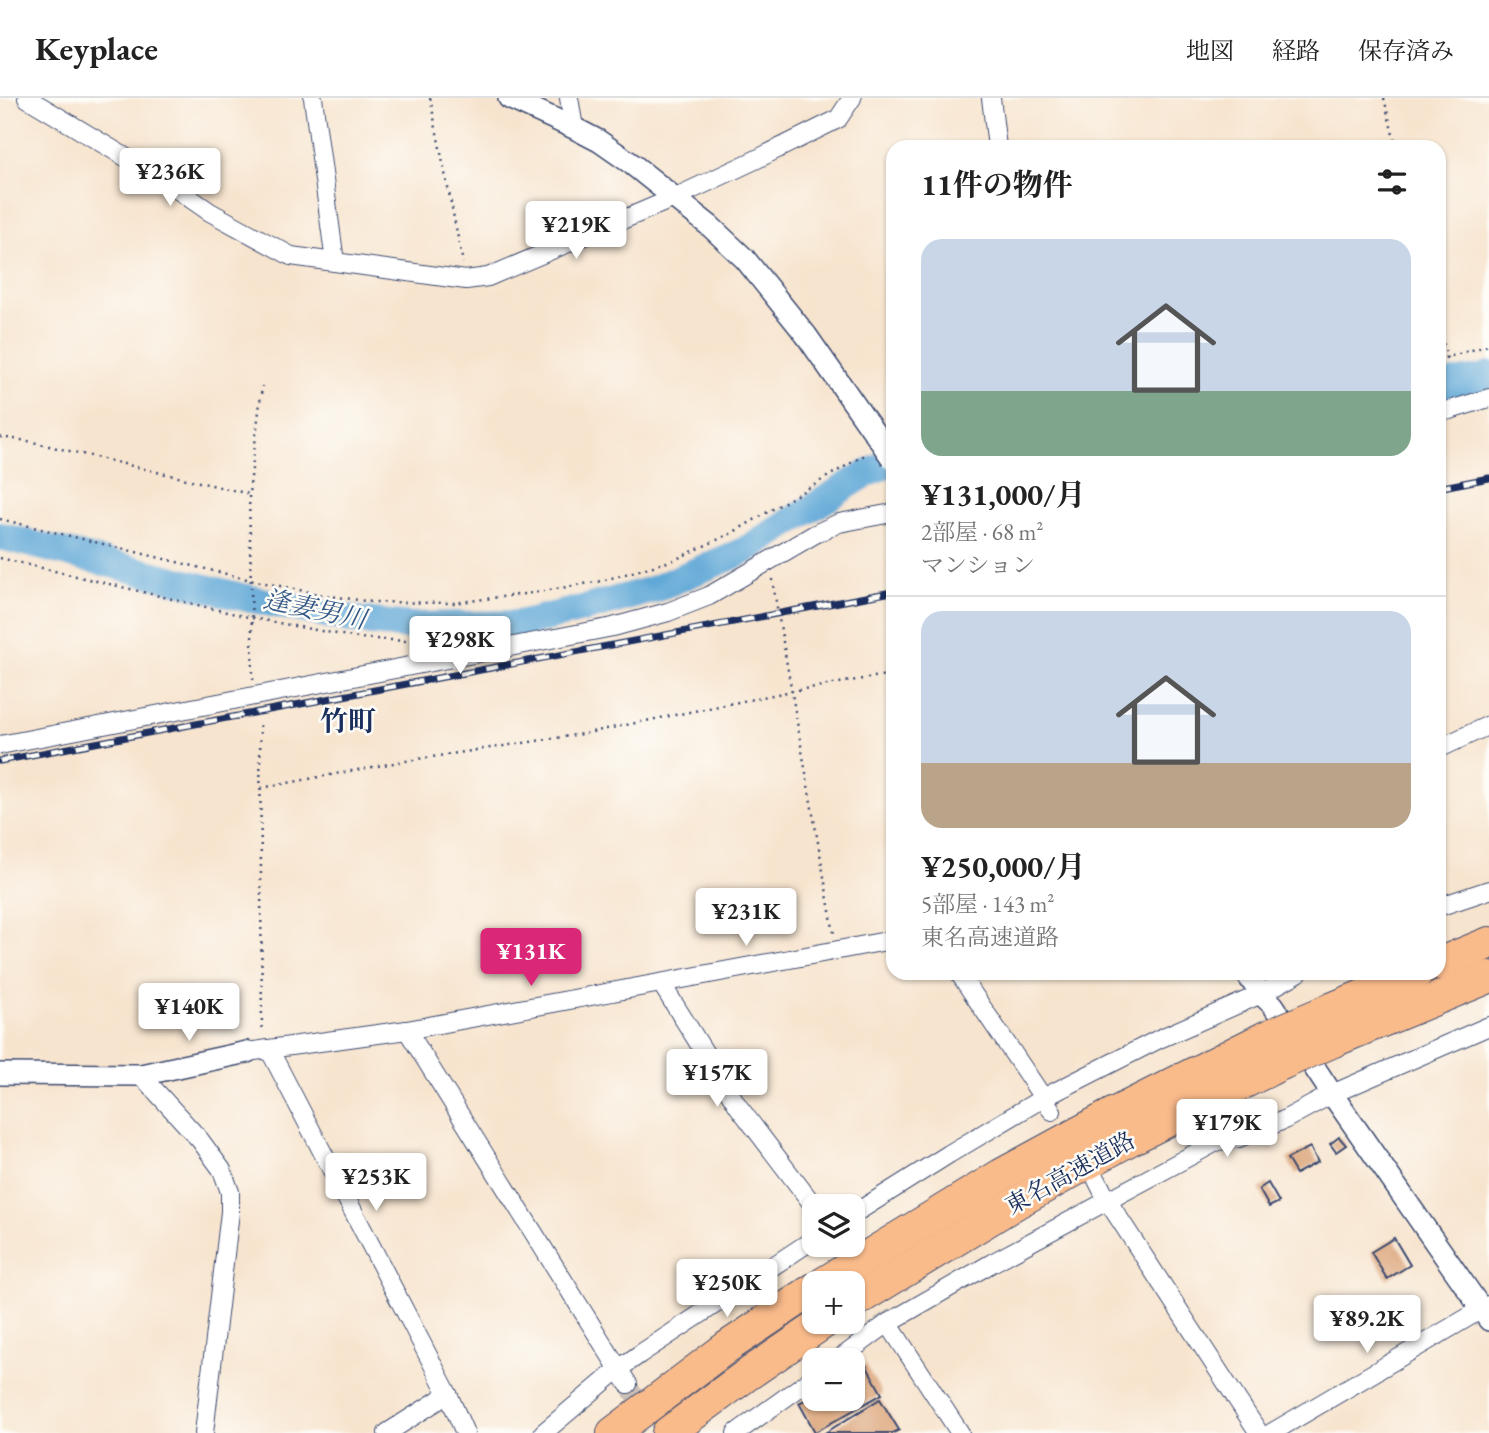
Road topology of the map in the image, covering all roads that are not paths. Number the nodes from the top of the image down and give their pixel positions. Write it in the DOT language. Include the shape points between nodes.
graph roads {
  1 [pos="27,98"];
  2 [pos="313,98"];
  3 [pos="509,98"];
  4 [pos="569,98"];
  5 [pos="852,98"];
  6 [pos="991,98"];
  7 [pos="574,128"];
  8 [pos="996,140"];
  9 [pos="674,198"];
  10 [pos="335,261"];
  11 [pos="1489,398"];
  12 [pos="1446,410"];
  13 [pos="886,449"];
  14 [pos="886,514"];
  15 [pos="1489,725"];
  16 [pos="0,745"];
  17 [pos="1446,745"];
  18 [pos="1489,890"];
  19 [pos="1446,905"];
  20 [pos="886,941"];
  21 [pos="1489,943"];
  22 [pos="1446,961"];
  23 [pos="1489,977"];
  24 [pos="964,980"];
  25 [pos="1252,980"];
  26 [pos="1286,980"];
  27 [pos="1406,980"];
  28 [pos="661,983"];
  29 [pos="1261,994"];
  30 [pos="1330,1026"];
  31 [pos="1489,1026"];
  32 [pos="407,1030"];
  33 [pos="260,1050"];
  34 [pos="1273,1051"];
  35 [pos="0,1074"];
  36 [pos="141,1075"];
  37 [pos="1332,1094"];
  38 [pos="1048,1105"];
  39 [pos="1097,1180"];
  40 [pos="805,1194"];
  41 [pos="1107,1200"];
  42 [pos="865,1207"];
  43 [pos="802,1247"];
  44 [pos="844,1271"];
  45 [pos="865,1295"];
  46 [pos="802,1297"];
  47 [pos="1487,1312"];
  48 [pos="888,1323"];
  49 [pos="806,1334"];
  50 [pos="854,1348"];
  51 [pos="624,1376"];
  52 [pos="802,1386"];
  53 [pos="448,1394"];
  54 [pos="204,1433"];
  55 [pos="387,1433"];
  56 [pos="465,1433"];
  57 [pos="543,1433"];
  58 [pos="613,1433"];
  59 [pos="668,1433"];
  60 [pos="736,1433"];
  61 [pos="960,1433"];
  62 [pos="1259,1433"];
  63 [pos="1270,1433"];
  1 -- 10 [label="street" via="210,212 291,256"];
  2 -- 10 [label="street"];
  3 -- 7 [label="street"];
  4 -- 7 [label="street"];
  5 -- 9 [label="street" via="838,119"];
  6 -- 8 [label="street"];
  7 -- 9 [label="street" via="599,141"];
  9 -- 10 [label="street" via="488,277 466,280"];
  9 -- 13 [label="street, bridge" via="745,259 806,335"];
  11 -- 12 [label="street"];
  14 -- 16 [label="street" via="839,523 709,596 613,627"];
  15 -- 17 [label="street"];
  18 -- 19 [label="street"];
  20 -- 28 [label="street"];
  21 -- 22 [label="highway"];
  23 -- 30 [label="highway, 東名高速道路"];
  24 -- 38 [label="street"];
  25 -- 29 [label="street"];
  26 -- 29 [label="street"];
  27 -- 30 [label="highway, 東名高速道路"];
  28 -- 32 [label="street"];
  28 -- 40 [label="street" via="738,1106"];
  29 -- 37 [label="street"];
  29 -- 38 [label="street" via="1159,1039"];
  30 -- 34 [label="highway, 東名高速道路, bridge"];
  31 -- 37 [label="street"];
  32 -- 33 [label="street"];
  32 -- 51 [label="street"];
  33 -- 36 [label="street"];
  33 -- 53 [label="street"];
  34 -- 44 [label="highway, 東名高速道路" via="1113,1114 1001,1175"];
  34 -- 45 [label="highway, 東名高速道路"];
  35 -- 36 [label="street"];
  36 -- 54 [label="street" via="200,1140 222,1170 230,1192"];
  37 -- 41 [label="street" via="1284,1120 1239,1138 1218,1141"];
  37 -- 47 [label="street"];
  38 -- 42 [label="street" via="948,1154"];
  39 -- 41 [label="street"];
  41 -- 48 [label="street"];
  41 -- 62 [label="street"];
  43 -- 51 [label="street" via="640,1353"];
  46 -- 58 [label="highway"];
  47 -- 63 [label="street"];
  48 -- 50 [label="street"];
  48 -- 61 [label="street"];
  49 -- 59 [label="highway"];
  51 -- 57 [label="street"];
  52 -- 60 [label="street"];
  53 -- 55 [label="street"];
  53 -- 56 [label="street"];
}
